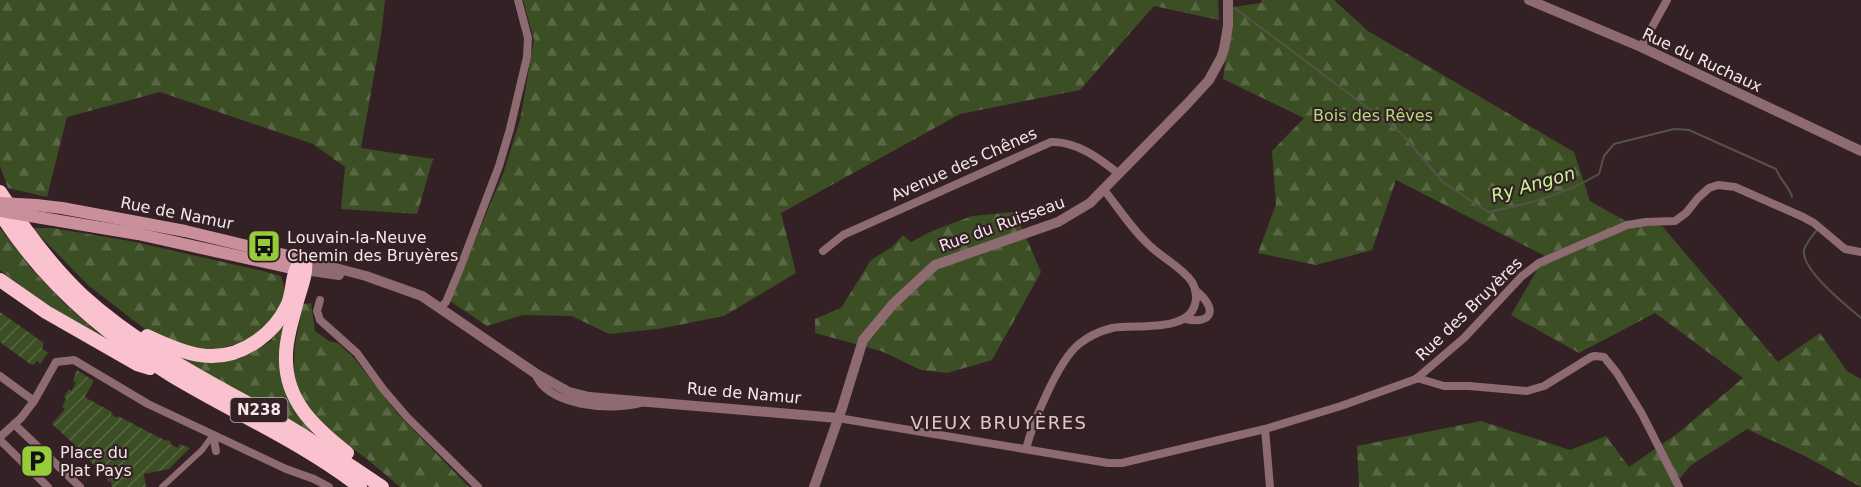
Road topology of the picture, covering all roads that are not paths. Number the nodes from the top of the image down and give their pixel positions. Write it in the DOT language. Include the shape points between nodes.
graph roads {
  1 [pos="518,0"];
  2 [pos="1529,0"];
  3 [pos="1667,0"];
  4 [pos="1228,6"];
  5 [pos="1641,47"];
  6 [pos="1861,152"];
  7 [pos="1119,174"];
  8 [pos="1104,190"];
  9 [pos="0,192"];
  10 [pos="0,204"];
  11 [pos="0,212"];
  12 [pos="823,251"];
  13 [pos="1861,252"];
  14 [pos="303,266"];
  15 [pos="0,280"];
  16 [pos="1195,290"];
  17 [pos="320,300"];
  18 [pos="441,308"];
  19 [pos="1185,319"];
  20 [pos="134,336"];
  21 [pos="172,375"];
  22 [pos="0,376"];
  23 [pos="1417,378"];
  24 [pos="34,401"];
  25 [pos="838,418"];
  26 [pos="14,424"];
  27 [pos="1265,429"];
  28 [pos="213,435"];
  29 [pos="0,439"];
  30 [pos="1026,449"];
  31 [pos="216,451"];
  32 [pos="48,487"];
  33 [pos="79,487"];
  34 [pos="162,487"];
  35 [pos="329,487"];
  36 [pos="360,487"];
  37 [pos="382,487"];
  38 [pos="478,487"];
  39 [pos="814,487"];
  40 [pos="1270,487"];
  41 [pos="1679,487"];
  1 -- 18 [label="street" via="528,38 527,57 510,129 459,271"];
  2 -- 5 [label="street, Rue du Ruchaux"];
  3 -- 5 [label="street"];
  4 -- 7 [label="street, Rue du Ruisseau" via="1224,49 1209,80"];
  5 -- 6 [label="street, Rue du Ruchaux"];
  7 -- 8 [label="street, Rue du Ruisseau"];
  7 -- 12 [label="street, Avenue des Chênes" via="1072,144 1051,142 843,235"];
  8 -- 16 [label="street" via="1145,242 1187,276"];
  8 -- 25 [label="street, Rue du Ruisseau" via="1058,222 935,265 893,304 863,340"];
  9 -- 20 [label="highway, N238" via="61,273 91,303"];
  10 -- 14 [label="main road, Rue de Namur, bridge" via="80,211 185,231"];
  11 -- 14 [label="main road, Rue de Namur, bridge"];
  11 -- 21 [label="highway, N238" via="32,257 76,305 102,328"];
  13 -- 23 [label="street, Rue des Bruyères" via="1845,249 1803,217 1735,187 1713,186 1675,221 1627,225 1539,263 1464,338"];
  14 -- 18 [label="street, Rue de Namur" via="378,281 422,296"];
  14 -- 20 [label="highway" via="282,316 269,332 242,350 199,356 142,334"];
  14 -- 37 [label="highway" via="286,353 289,386 311,422 373,473"];
  15 -- 21 [label="highway" via="46,312 137,364"];
  16 -- 19 [label="street" via="1194,307"];
  16 -- 19 [label="street" via="1210,306 1209,313 1200,320"];
  17 -- 38 [label="street" via="316,311 320,320 357,353 407,417"];
  18 -- 25 [label="street, Rue de Namur" via="569,392 589,397"];
  19 -- 30 [label="street" via="1172,324 1106,330 1078,344 1057,374"];
  20 -- 37 [label="highway, N238" via="325,448"];
  21 -- 36 [label="highway, N238" via="319,458"];
  22 -- 24 [label="street"];
  23 -- 27 [label="street"];
  23 -- 41 [label="street" via="1444,386 1527,391 1544,386 1591,357 1604,357 1642,414"];
  24 -- 26 [label="street"];
  24 -- 28 [label="street" via="56,362 74,360 148,404"];
  25 -- 30 [label="street"];
  25 -- 39 [label="street, Rue du Ruisseau"];
  26 -- 29 [label="street"];
  26 -- 33 [label="street"];
  27 -- 30 [label="street" via="1118,464"];
  27 -- 40 [label="street"];
  28 -- 31 [label="street"];
  28 -- 34 [label="street"];
  28 -- 35 [label="street"];
  29 -- 32 [label="street"];
}
